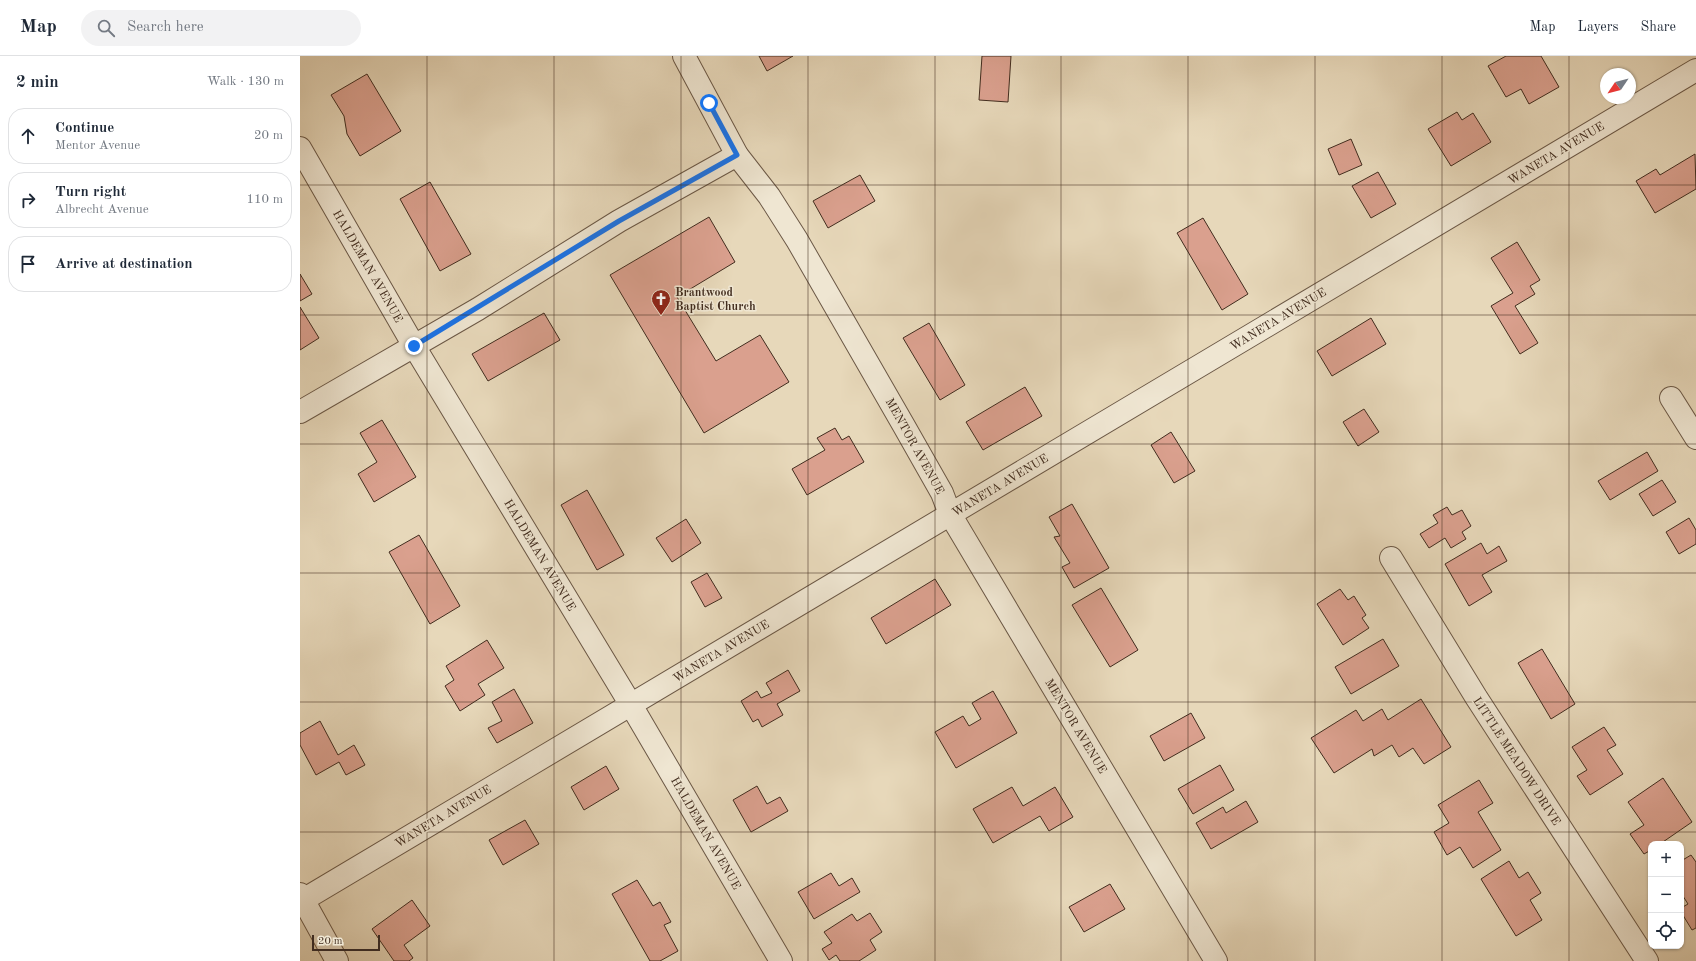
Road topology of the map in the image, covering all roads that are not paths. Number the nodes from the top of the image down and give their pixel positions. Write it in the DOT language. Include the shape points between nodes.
graph roads {
  1 [pos="684,56"];
  2 [pos="1696,70"];
  3 [pos="300,148"];
  4 [pos="737,155"];
  5 [pos="414,346"];
  6 [pos="1671,398"];
  7 [pos="300,412"];
  8 [pos="1696,438"];
  9 [pos="950,514"];
  10 [pos="1391,558"];
  11 [pos="630,705"];
  12 [pos="302,897"];
  13 [pos="338,961"];
  14 [pos="781,961"];
  15 [pos="1216,961"];
  16 [pos="1647,961"];
  1 -- 4 [label="street, MENTOR AVENUE"];
  2 -- 9 [label="street, WANETA AVENUE"];
  3 -- 5 [label="street, HALDEMAN AVENUE"];
  4 -- 5 [label="street" via="619,221"];
  4 -- 9 [label="street, MENTOR AVENUE" via="769,196 796,240 942,493"];
  5 -- 7 [label="street"];
  5 -- 11 [label="street, HALDEMAN AVENUE"];
  6 -- 8 [label="street"];
  9 -- 11 [label="street, WANETA AVENUE"];
  9 -- 15 [label="street, MENTOR AVENUE"];
  10 -- 16 [label="street, LITTLE MEADOW DRIVE" via="1476,697"];
  11 -- 12 [label="street, WANETA AVENUE"];
  11 -- 14 [label="street, HALDEMAN AVENUE"];
  12 -- 13 [label="street"];
}
